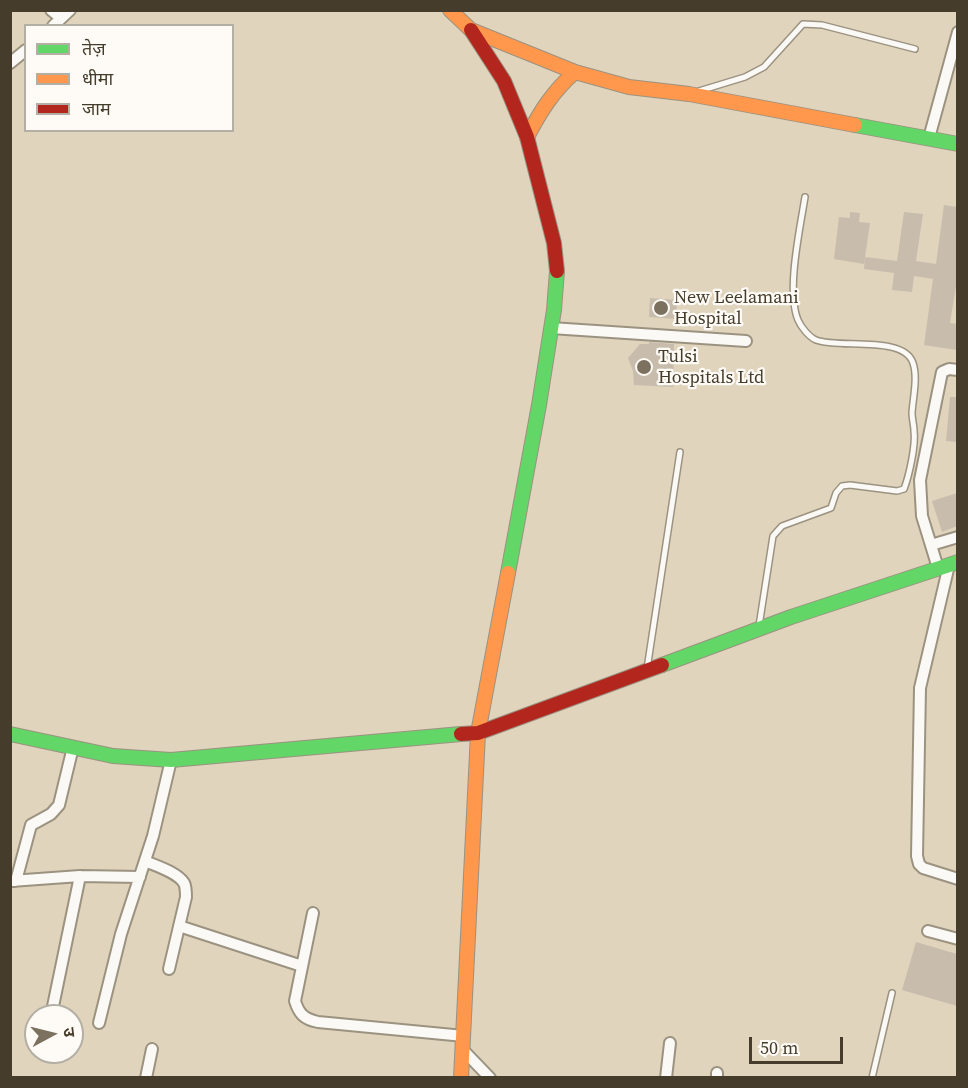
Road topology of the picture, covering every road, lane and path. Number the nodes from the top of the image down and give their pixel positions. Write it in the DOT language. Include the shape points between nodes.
graph roads {
  1 [pos="51,10"];
  2 [pos="450,10"];
  3 [pos="61,18"];
  4 [pos="471,30"];
  5 [pos="957,32"];
  6 [pos="915,49"];
  7 [pos="24,52"];
  8 [pos="10,63"];
  9 [pos="574,72"];
  10 [pos="689,94"];
  11 [pos="527,137"];
  12 [pos="929,138"];
  13 [pos="957,144"];
  14 [pos="805,197"];
  15 [pos="551,328"];
  16 [pos="746,341"];
  17 [pos="957,370"];
  18 [pos="680,452"];
  19 [pos="957,537"];
  20 [pos="931,545"];
  21 [pos="948,565"];
  22 [pos="759,629"];
  23 [pos="647,670"];
  24 [pos="10,734"];
  25 [pos="478,734"];
  26 [pos="73,747"];
  27 [pos="171,760"];
  28 [pos="145,861"];
  29 [pos="80,876"];
  30 [pos="140,877"];
  31 [pos="957,879"];
  32 [pos="13,881"];
  33 [pos="313,913"];
  34 [pos="179,926"];
  35 [pos="928,931"];
  36 [pos="957,939"];
  37 [pos="302,966"];
  38 [pos="169,969"];
  39 [pos="892,993"];
  40 [pos="53,1004"];
  41 [pos="99,1023"];
  42 [pos="464,1036"];
  43 [pos="670,1043"];
  44 [pos="152,1049"];
  45 [pos="464,1051"];
  46 [pos="146,1077"];
  47 [pos="461,1077"];
  48 [pos="490,1077"];
  49 [pos="666,1077"];
  50 [pos="872,1077"];
  1 -- 3 [label="street"];
  2 -- 4 [label="street"];
  4 -- 9 [label="street"];
  4 -- 11 [label="street" via="504,81"];
  5 -- 12 [label="street"];
  6 -- 10 [label="lane" via="822,25 803,24 764,67"];
  7 -- 8 [label="street"];
  9 -- 10 [label="street" via="629,87"];
  9 -- 11 [label="street" via="548,97"];
  10 -- 12 [label="street"];
  11 -- 15 [label="street" via="554,243 557,273"];
  12 -- 13 [label="street"];
  14 -- 22 [label="lane" via="794,278 798,320 814,340 904,350 915,371 914,442 903,489 842,486 831,508 777,530"];
  15 -- 16 [label="street"];
  15 -- 25 [label="street"];
  17 -- 20 [label="street" via="942,372 920,480 922,516"];
  18 -- 23 [label="lane"];
  19 -- 20 [label="street"];
  20 -- 21 [label="street"];
  21 -- 22 [label="street"];
  21 -- 31 [label="street" via="920,688 917,856 923,868"];
  22 -- 23 [label="street"];
  23 -- 25 [label="street"];
  24 -- 26 [label="street"];
  25 -- 27 [label="street"];
  25 -- 42 [label="street"];
  26 -- 27 [label="street" via="113,756"];
  26 -- 32 [label="street" via="59,805 30,825"];
  27 -- 28 [label="street"];
  28 -- 30 [label="street"];
  28 -- 34 [label="street" via="183,881 186,897"];
  29 -- 30 [label="street"];
  29 -- 32 [label="street"];
  29 -- 40 [label="street"];
  30 -- 41 [label="street"];
  33 -- 37 [label="street"];
  34 -- 37 [label="street"];
  34 -- 38 [label="street"];
  35 -- 36 [label="street"];
  37 -- 42 [label="street" via="295,1001 302,1016 309,1020"];
  39 -- 50 [label="lane"];
  42 -- 45 [label="street"];
  43 -- 49 [label="street"];
  44 -- 46 [label="street"];
  45 -- 47 [label="street"];
  45 -- 48 [label="street"];
}
